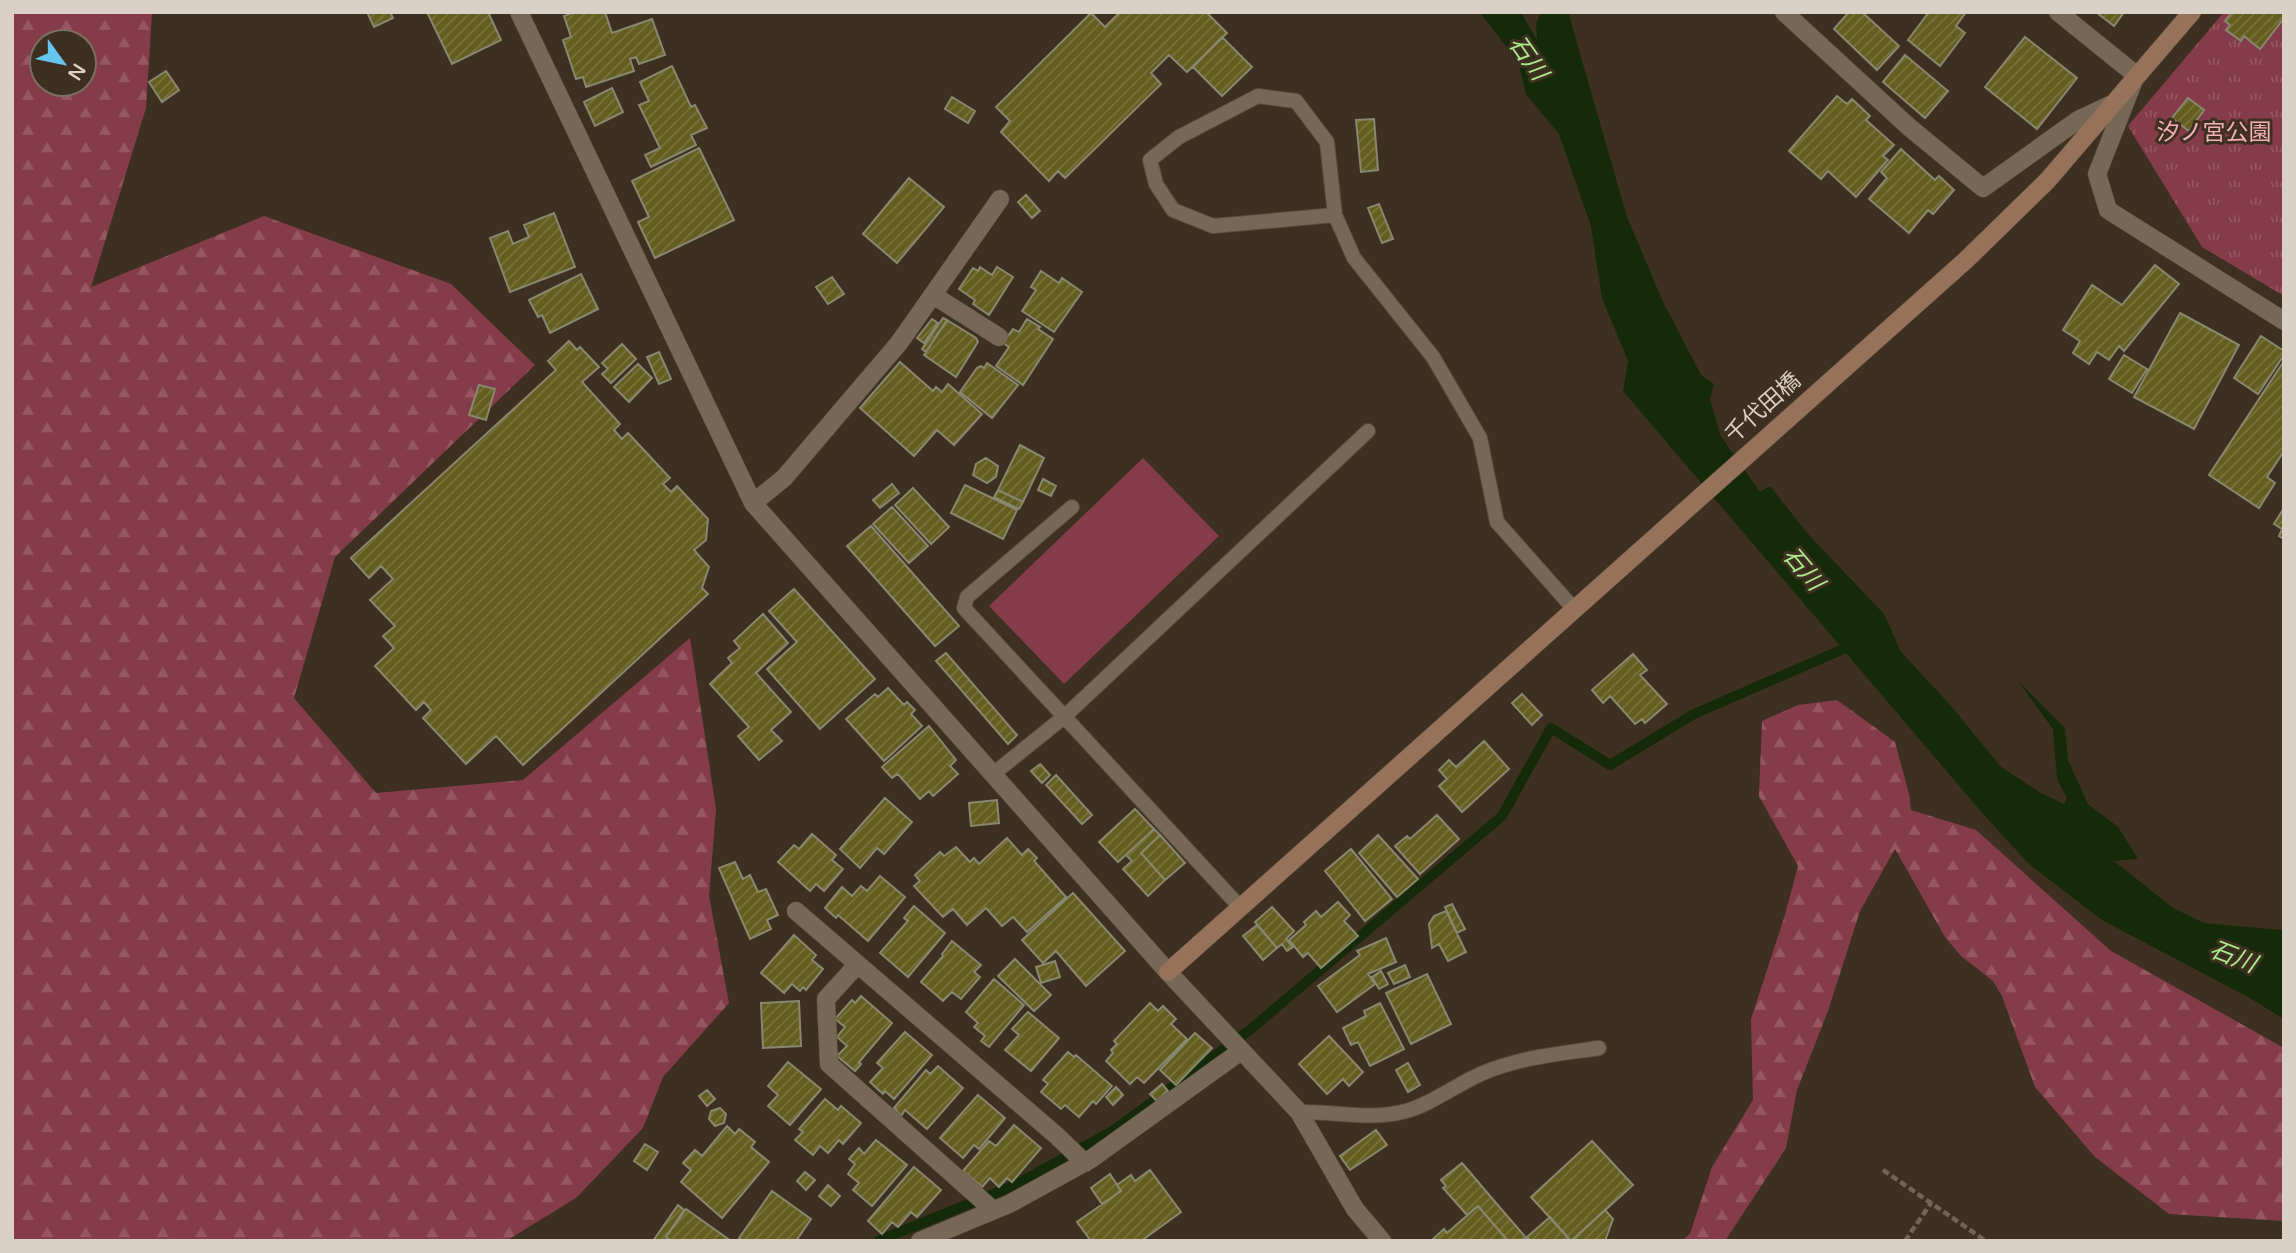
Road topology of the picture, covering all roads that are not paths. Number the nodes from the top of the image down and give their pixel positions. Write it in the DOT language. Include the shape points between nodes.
graph roads {
  1 [pos="519,12"];
  2 [pos="1784,12"];
  3 [pos="2058,12"];
  4 [pos="2192,12"];
  5 [pos="2136,75"];
  6 [pos="2110,105"];
  7 [pos="1000,199"];
  8 [pos="1335,215"];
  9 [pos="933,295"];
  10 [pos="2284,321"];
  11 [pos="999,337"];
  12 [pos="1368,431"];
  13 [pos="753,503"];
  14 [pos="1072,507"];
  15 [pos="1574,609"];
  16 [pos="1063,717"];
  17 [pos="993,774"];
  18 [pos="1240,907"];
  19 [pos="796,911"];
  20 [pos="857,965"];
  21 [pos="1168,972"];
  22 [pos="1599,1048"];
  23 [pos="1241,1051"];
  24 [pos="1299,1112"];
  25 [pos="1085,1163"];
  26 [pos="993,1210"];
  27 [pos="920,1241"];
  28 [pos="1382,1241"];
  1 -- 13 [label="street"];
  2 -- 6 [label="street" via="1983,188 2078,120"];
  3 -- 5 [label="street"];
  4 -- 5 [label="street, 千代田橋"];
  5 -- 6 [label="street, 千代田橋"];
  5 -- 10 [label="street" via="2097,174 2108,210"];
  6 -- 15 [label="street, 千代田橋" via="2047,181 1966,260"];
  7 -- 9 [label="street"];
  8 -- 8 [label="lane" via="1327,142 1296,101 1258,96 1179,137 1150,160 1156,184 1172,210 1213,226"];
  8 -- 15 [label="lane" via="1354,258 1433,357 1480,438 1497,522"];
  9 -- 11 [label="street"];
  9 -- 13 [label="street" via="899,343 784,478"];
  12 -- 16 [label="lane"];
  13 -- 17 [label="street"];
  14 -- 16 [label="lane" via="967,597 964,608"];
  15 -- 18 [label="street, 千代田橋"];
  16 -- 17 [label="lane"];
  16 -- 18 [label="lane"];
  17 -- 21 [label="street"];
  18 -- 21 [label="street, 千代田橋"];
  19 -- 20 [label="street"];
  20 -- 25 [label="street"];
  20 -- 26 [label="street" via="826,999 829,1064"];
  21 -- 23 [label="street"];
  22 -- 24 [label="lane" via="1520,1060 1407,1111 1361,1117"];
  23 -- 24 [label="street"];
  23 -- 25 [label="street"];
  24 -- 28 [label="street" via="1355,1209"];
  25 -- 26 [label="street"];
  26 -- 27 [label="street"];
}
